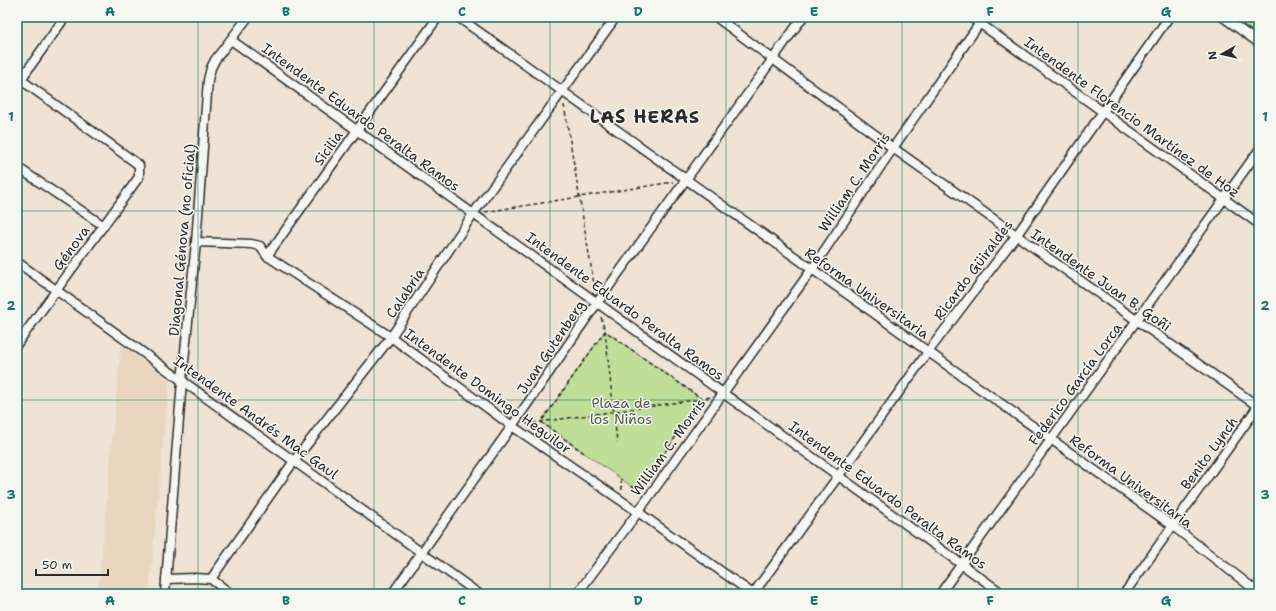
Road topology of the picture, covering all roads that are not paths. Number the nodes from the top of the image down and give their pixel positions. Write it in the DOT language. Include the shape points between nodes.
graph roads {
  1 [pos="248,17"];
  2 [pos="438,17"];
  3 [pos="458,17"];
  4 [pos="616,17"];
  5 [pos="716,17"];
  6 [pos="803,17"];
  7 [pos="971,17"];
  8 [pos="1169,17"];
  9 [pos="1223,17"];
  10 [pos="63,18"];
  11 [pos="981,20"];
  12 [pos="231,40"];
  13 [pos="1259,43"];
  14 [pos="774,59"];
  15 [pos="18,81"];
  16 [pos="562,91"];
  17 [pos="1103,112"];
  18 [pos="357,130"];
  19 [pos="893,148"];
  20 [pos="1259,150"];
  21 [pos="17,167"];
  22 [pos="686,179"];
  23 [pos="1224,200"];
  24 [pos="473,214"];
  25 [pos="1259,224"];
  26 [pos="104,226"];
  27 [pos="1016,236"];
  28 [pos="196,242"];
  29 [pos="267,256"];
  30 [pos="17,262"];
  31 [pos="812,269"];
  32 [pos="56,290"];
  33 [pos="597,303"];
  34 [pos="1137,320"];
  35 [pos="391,337"];
  36 [pos="17,344"];
  37 [pos="928,352"];
  38 [pos="182,381"];
  39 [pos="723,393"];
  40 [pos="1259,406"];
  41 [pos="512,426"];
  42 [pos="1051,440"];
  43 [pos="294,461"];
  44 [pos="838,476"];
  45 [pos="638,512"];
  46 [pos="1173,526"];
  47 [pos="421,552"];
  48 [pos="962,564"];
  49 [pos="166,579"];
  50 [pos="211,579"];
  51 [pos="1259,593"];
  52 [pos="165,594"];
  53 [pos="231,594"];
  54 [pos="392,594"];
  55 [pos="479,594"];
  56 [pos="577,594"];
  57 [pos="753,594"];
  58 [pos="940,594"];
  59 [pos="1003,594"];
  60 [pos="1124,594"];
  1 -- 12 [label="street"];
  2 -- 18 [label="street, Sicilia"];
  3 -- 16 [label="street, Reforma Universitaria"];
  4 -- 16 [label="street, Calabria"];
  5 -- 14 [label="street, Intendente Juan B. Goñi"];
  6 -- 14 [label="street, Juan Gutenberg"];
  7 -- 11 [label="street, Intendente Florencio Martínez de Hoz"];
  8 -- 17 [label="street, Ricardo Güiraldes"];
  9 -- 13 [label="street"];
  10 -- 15 [label="street"];
  11 -- 17 [label="street, Intendente Florencio Martínez de Hoz"];
  11 -- 19 [label="street, William C. Morris"];
  12 -- 18 [label="street, Intendente Eduardo Peralta Ramos"];
  12 -- 28 [label="street, Diagonal Génova (no oficial)" via="215,60 208,80"];
  14 -- 19 [label="street, Intendente Juan B. Goñi"];
  14 -- 22 [label="street, Juan Gutenberg"];
  15 -- 26 [label="street, Génova" via="139,165 140,177"];
  16 -- 22 [label="street, Reforma Universitaria"];
  16 -- 24 [label="street, Calabria"];
  17 -- 23 [label="street, Intendente Florencio Martínez de Hoz"];
  17 -- 27 [label="street, Ricardo Güiraldes"];
  18 -- 24 [label="street, Intendente Eduardo Peralta Ramos"];
  18 -- 29 [label="street, Sicilia"];
  19 -- 27 [label="street, Intendente Juan B. Goñi"];
  19 -- 31 [label="street, William C. Morris"];
  20 -- 23 [label="street, Federico García Lorca"];
  21 -- 26 [label="street"];
  22 -- 31 [label="street, Reforma Universitaria"];
  22 -- 33 [label="street, Juan Gutenberg"];
  23 -- 25 [label="street, Intendente Florencio Martínez de Hoz"];
  23 -- 34 [label="street, Federico García Lorca"];
  24 -- 33 [label="street, Intendente Eduardo Peralta Ramos"];
  24 -- 35 [label="street, Calabria"];
  26 -- 32 [label="street, Génova"];
  27 -- 34 [label="street, Intendente Juan B. Goñi"];
  27 -- 37 [label="street, Ricardo Güiraldes"];
  28 -- 29 [label="street, Intendente Domingo Heguilor" via="251,244 260,246"];
  28 -- 38 [label="street, Diagonal Génova (no oficial)"];
  29 -- 35 [label="street, Intendente Domingo Heguilor"];
  30 -- 32 [label="street, Intendente Andrés Mac Gaul"];
  31 -- 37 [label="street, Reforma Universitaria"];
  31 -- 39 [label="street, William C. Morris"];
  32 -- 36 [label="street, Génova"];
  32 -- 38 [label="street, Intendente Andrés Mac Gaul"];
  33 -- 39 [label="street, Intendente Eduardo Peralta Ramos"];
  33 -- 41 [label="street, Juan Gutenberg"];
  34 -- 40 [label="street, Intendente Juan B. Goñi"];
  34 -- 42 [label="street, Federico García Lorca"];
  35 -- 41 [label="street, Intendente Domingo Heguilor"];
  35 -- 43 [label="street, Calabria"];
  37 -- 42 [label="street, Reforma Universitaria"];
  37 -- 44 [label="street, Ricardo Güiraldes"];
  38 -- 43 [label="street, Intendente Andrés Mac Gaul"];
  38 -- 49 [label="street, Diagonal Génova (no oficial)"];
  39 -- 44 [label="street, Intendente Eduardo Peralta Ramos"];
  39 -- 45 [label="street, William C. Morris"];
  40 -- 46 [label="street, Benito Lynch"];
  41 -- 45 [label="street, Intendente Domingo Heguilor"];
  41 -- 47 [label="street, Juan Gutenberg"];
  42 -- 46 [label="street, Reforma Universitaria"];
  42 -- 48 [label="street, Federico García Lorca"];
  43 -- 47 [label="street, Intendente Andrés Mac Gaul"];
  43 -- 50 [label="street, Calabria"];
  44 -- 48 [label="street, Intendente Eduardo Peralta Ramos"];
  44 -- 57 [label="street, Ricardo Güiraldes"];
  45 -- 56 [label="street, William C. Morris"];
  45 -- 57 [label="street, Intendente Domingo Heguilor"];
  46 -- 51 [label="street, Reforma Universitaria"];
  46 -- 60 [label="street, Benito Lynch"];
  47 -- 54 [label="street, Juan Gutenberg"];
  47 -- 55 [label="street, Intendente Andrés Mac Gaul"];
  48 -- 58 [label="street, Federico García Lorca"];
  48 -- 59 [label="street, Intendente Eduardo Peralta Ramos"];
  49 -- 50 [label="street"];
  49 -- 52 [label="street, Diagonal Génova (no oficial)"];
  50 -- 53 [label="street"];
}
